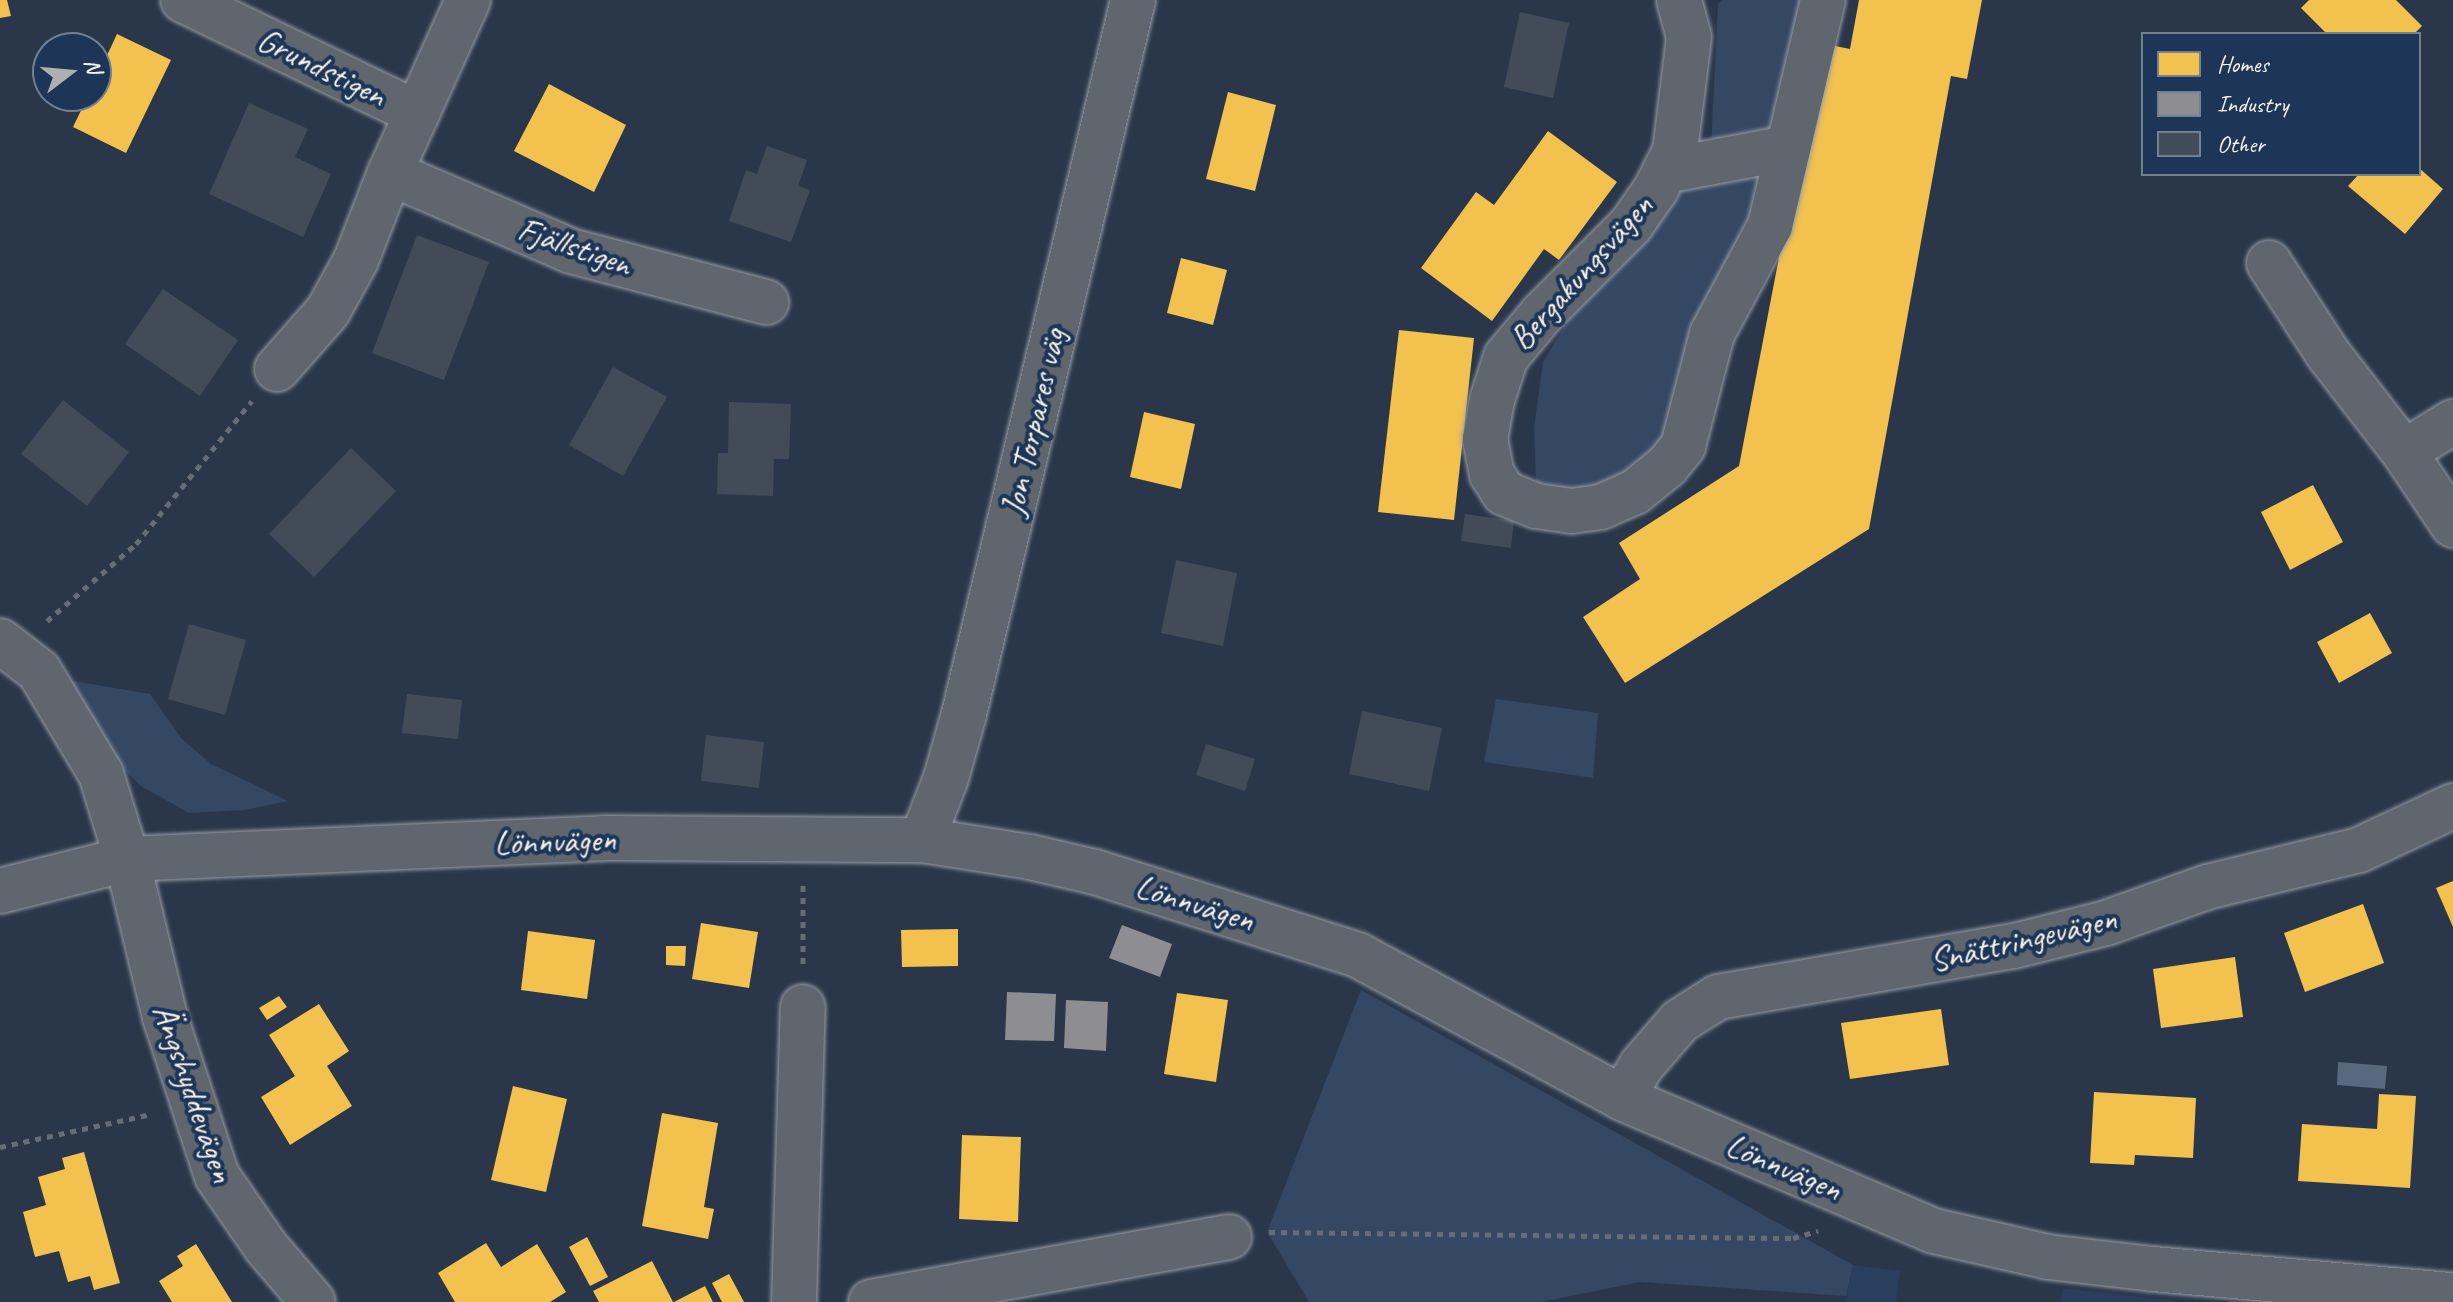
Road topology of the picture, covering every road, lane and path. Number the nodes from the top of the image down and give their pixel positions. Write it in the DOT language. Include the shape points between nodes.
graph roads {
  1 [pos="183,0"];
  2 [pos="468,0"];
  3 [pos="1133,0"];
  4 [pos="1823,0"];
  5 [pos="1686,3"];
  6 [pos="417,113"];
  7 [pos="1788,148"];
  8 [pos="1665,171"];
  9 [pos="390,173"];
  10 [pos="2269,263"];
  11 [pos="766,302"];
  12 [pos="277,369"];
  13 [pos="2453,422"];
  14 [pos="2404,452"];
  15 [pos="2453,525"];
  16 [pos="6,646"];
  17 [pos="2453,806"];
  18 [pos="922,840"];
  19 [pos="127,859"];
  20 [pos="803,881"];
  21 [pos="0,891"];
  22 [pos="803,1007"];
  23 [pos="1622,1098"];
  24 [pos="192,1105"];
  25 [pos="0,1147"];
  26 [pos="1816,1220"];
  27 [pos="1229,1237"];
  28 [pos="2453,1295"];
  29 [pos="313,1302"];
  30 [pos="794,1302"];
  31 [pos="871,1302"];
  1 -- 6 [label="street, Grundstigen"];
  2 -- 6 [label="street"];
  3 -- 18 [label="street, Jon Torpares väg" via="964,714"];
  4 -- 7 [label="street, Bergakungsvägen"];
  5 -- 8 [label="street, Bergakungsvägen" via="1685,93 1675,151"];
  6 -- 9 [label="street"];
  7 -- 8 [label="street"];
  7 -- 8 [label="street, Bergakungsvägen" via="1770,226 1712,334 1683,446 1667,466 1635,492 1601,507 1572,511 1536,506 1504,493 1492,474 1485,439 1506,357 1631,225"];
  9 -- 11 [label="street, Fjällstigen" via="571,251"];
  9 -- 12 [label="street" via="356,260 328,311"];
  10 -- 14 [label="street" via="2328,354"];
  12 -- 16 [label="path" via="136,544"];
  13 -- 14 [label="street"];
  14 -- 15 [label="street"];
  16 -- 19 [label="street" via="39,671 101,774"];
  17 -- 23 [label="street, Snättringevägen" via="2359,850 2207,887 2106,923 2014,946 1718,997 1680,1021 1641,1066"];
  18 -- 19 [label="street, Lönnvägen" via="604,838"];
  18 -- 23 [label="street, Lönnvägen" via="1063,863 1358,955"];
  19 -- 21 [label="street, Lönnvägen"];
  19 -- 24 [label="street, Ängshyddevägen"];
  20 -- 22 [label="path"];
  22 -- 30 [label="street"];
  23 -- 28 [label="street, Lönnvägen" via="1934,1231 2048,1257"];
  24 -- 25 [label="path"];
  24 -- 29 [label="street, Ängshyddevägen" via="217,1176 266,1247"];
  26 -- 27 [label="path" via="1830,1227 1793,1238 1267,1232"];
  27 -- 31 [label="street"];
}
